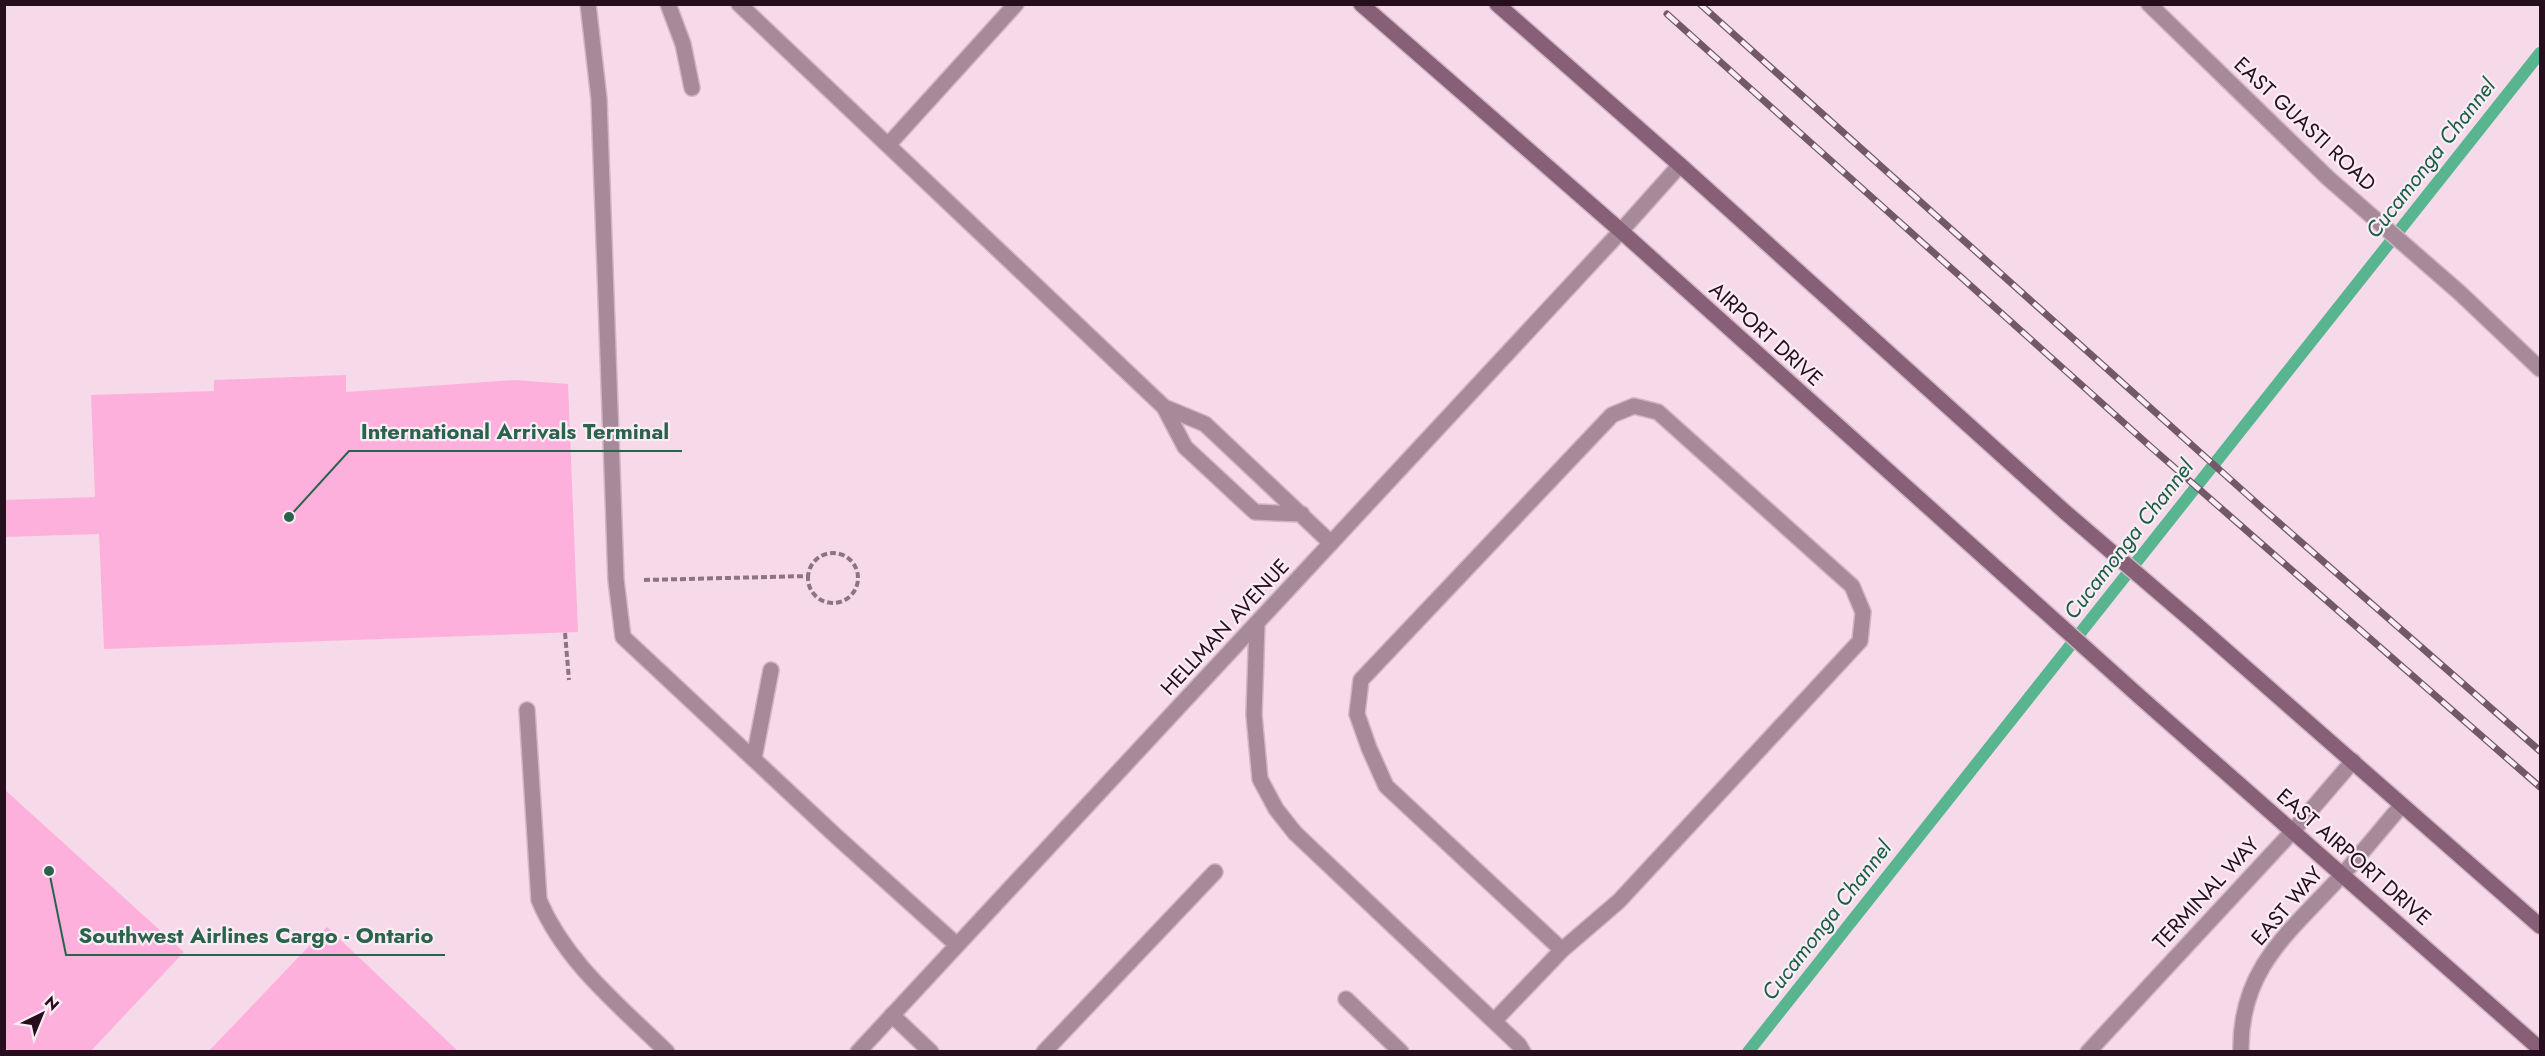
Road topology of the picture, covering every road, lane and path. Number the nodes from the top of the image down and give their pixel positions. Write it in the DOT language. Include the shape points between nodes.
graph roads {
  1 [pos="588,4"];
  2 [pos="668,4"];
  3 [pos="739,4"];
  4 [pos="1016,4"];
  5 [pos="1361,4"];
  6 [pos="1497,4"];
  7 [pos="2149,4"];
  8 [pos="692,88"];
  9 [pos="889,144"];
  10 [pos="1680,165"];
  11 [pos="1622,231"];
  12 [pos="2541,369"];
  13 [pos="1164,407"];
  14 [pos="1302,514"];
  15 [pos="1331,543"];
  16 [pos="809,576"];
  17 [pos="616,580"];
  18 [pos="1257,623"];
  19 [pos="565,633"];
  20 [pos="771,670"];
  21 [pos="569,680"];
  22 [pos="2140,697"];
  23 [pos="527,710"];
  24 [pos="754,758"];
  25 [pos="2353,761"];
  26 [pos="2402,805"];
  27 [pos="2292,832"];
  28 [pos="1215,872"];
  29 [pos="2342,874"];
  30 [pos="2541,927"];
  31 [pos="957,945"];
  32 [pos="1562,950"];
  33 [pos="1346,999"];
  34 [pos="892,1016"];
  35 [pos="1494,1021"];
  36 [pos="2541,1048"];
  37 [pos="666,1052"];
  38 [pos="858,1052"];
  39 [pos="931,1052"];
  40 [pos="1044,1052"];
  41 [pos="1401,1052"];
  42 [pos="1523,1052"];
  43 [pos="2088,1052"];
  44 [pos="2241,1052"];
  1 -- 17 [label="street" via="599,99"];
  2 -- 8 [label="street" via="683,44"];
  3 -- 9 [label="street"];
  4 -- 9 [label="street"];
  5 -- 11 [label="main road, AIRPORT DRIVE"];
  6 -- 10 [label="main road"];
  7 -- 12 [label="street, EAST GUASTI ROAD" via="2328,178"];
  9 -- 13 [label="street"];
  10 -- 11 [label="street, HELLMAN AVENUE"];
  10 -- 25 [label="main road" via="2065,512"];
  11 -- 15 [label="street, HELLMAN AVENUE"];
  11 -- 22 [label="main road, AIRPORT DRIVE"];
  13 -- 14 [label="street" via="1205,424"];
  13 -- 14 [label="street" via="1185,447 1255,512"];
  14 -- 15 [label="street"];
  15 -- 18 [label="street, HELLMAN AVENUE"];
  16 -- 16 [label="path" via="813,592 835,603 850,597 858,582 855,567 844,555 836,553 814,561"];
  16 -- 17 [label="path"];
  17 -- 24 [label="street" via="623,637"];
  18 -- 31 [label="street, HELLMAN AVENUE"];
  18 -- 35 [label="street" via="1254,715 1260,779 1276,809 1295,834"];
  19 -- 21 [label="path"];
  20 -- 24 [label="street"];
  22 -- 27 [label="main road, EAST AIRPORT DRIVE"];
  23 -- 37 [label="street" via="539,900 574,960"];
  24 -- 31 [label="street"];
  25 -- 26 [label="main road"];
  25 -- 27 [label="street, TERMINAL WAY"];
  26 -- 29 [label="street, EAST WAY"];
  26 -- 30 [label="main road"];
  27 -- 29 [label="main road, EAST AIRPORT DRIVE"];
  27 -- 43 [label="street, TERMINAL WAY"];
  28 -- 40 [label="street"];
  29 -- 36 [label="main road, EAST AIRPORT DRIVE"];
  29 -- 44 [label="street, EAST WAY" via="2259,970 2245,1004"];
  31 -- 34 [label="street, HELLMAN AVENUE"];
  32 -- 32 [label="street" via="1619,901 1860,641 1863,612 1852,586 1658,412 1635,406 1612,415 1361,680 1357,714 1386,786"];
  32 -- 35 [label="street"];
  33 -- 41 [label="street"];
  34 -- 38 [label="street, HELLMAN AVENUE"];
  34 -- 39 [label="street"];
  35 -- 42 [label="street"];
}
